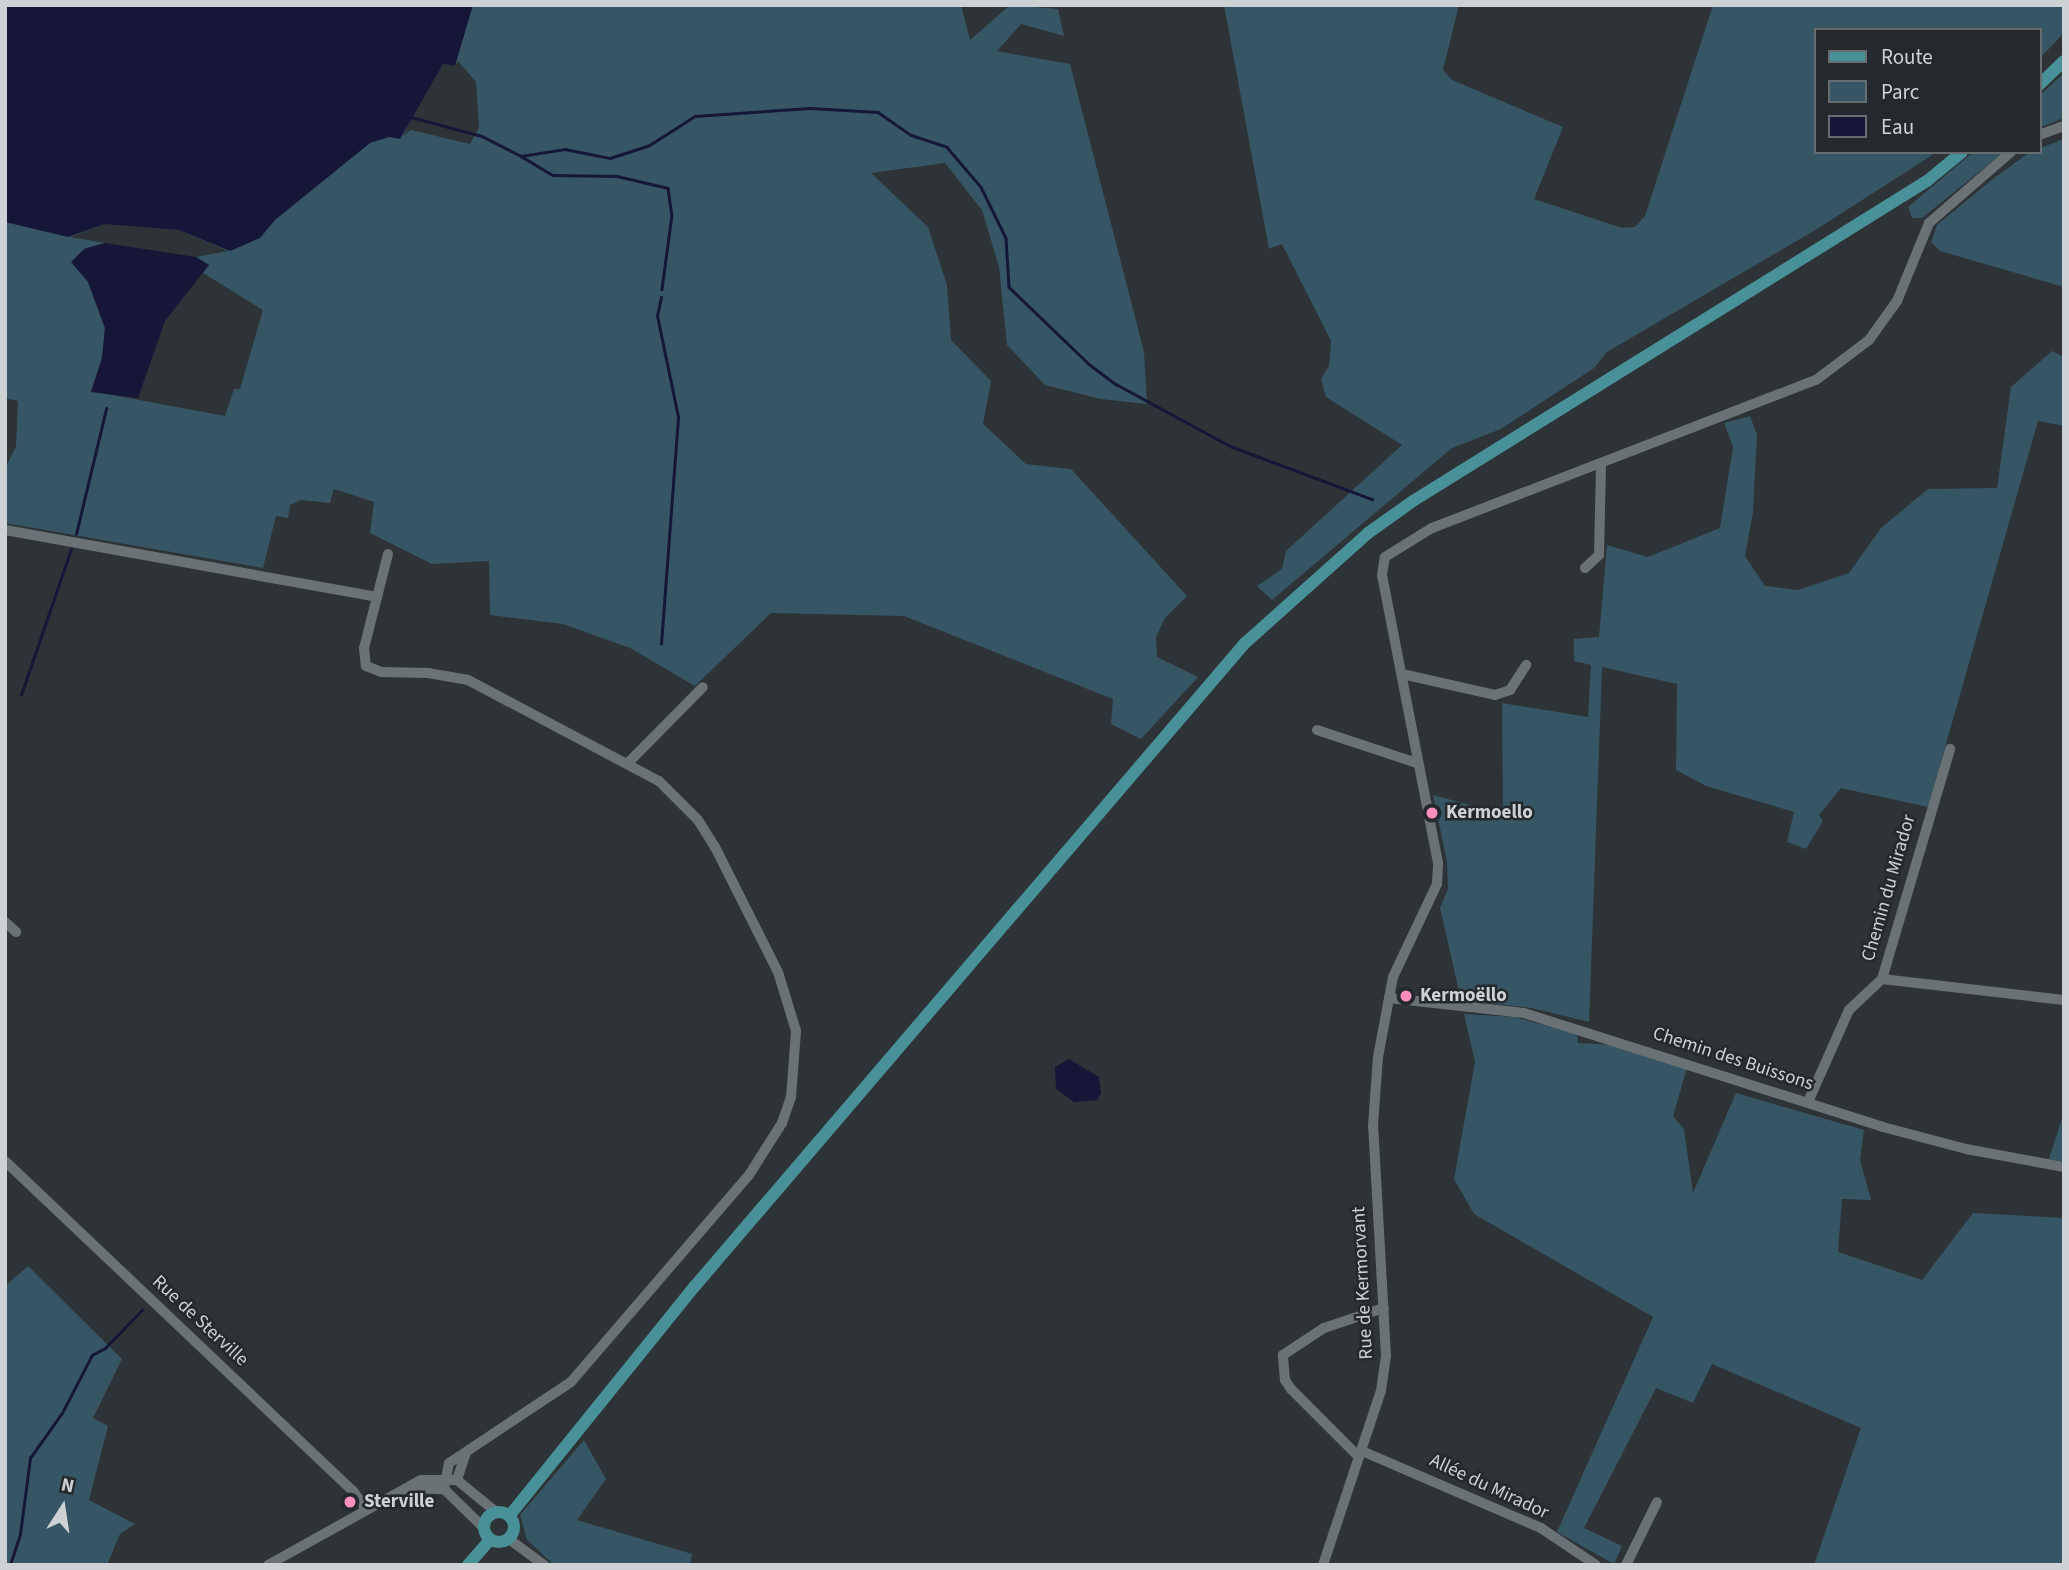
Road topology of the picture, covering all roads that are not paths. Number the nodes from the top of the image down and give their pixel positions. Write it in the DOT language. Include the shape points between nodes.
graph roads {
  1 [pos="2064,61"];
  2 [pos="2041,83"];
  3 [pos="2064,126"];
  4 [pos="2041,134"];
  5 [pos="1960,154"];
  6 [pos="2009,154"];
  7 [pos="1601,464"];
  8 [pos="5,530"];
  9 [pos="388,554"];
  10 [pos="1585,568"];
  11 [pos="377,597"];
  12 [pos="1526,665"];
  13 [pos="1402,674"];
  14 [pos="703,687"];
  15 [pos="1317,730"];
  16 [pos="1950,749"];
  17 [pos="629,762"];
  18 [pos="1417,763"];
  19 [pos="5,922"];
  20 [pos="16,932"];
  21 [pos="1882,979"];
  22 [pos="1389,998"];
  23 [pos="2064,1000"];
  24 [pos="1808,1102"];
  25 [pos="5,1161"];
  26 [pos="2064,1167"];
  27 [pos="1384,1308"];
  28 [pos="466,1452"];
  29 [pos="1360,1454"];
  30 [pos="444,1477"];
  31 [pos="457,1480"];
  32 [pos="409,1488"];
  33 [pos="444,1489"];
  34 [pos="1657,1502"];
  35 [pos="366,1509"];
  36 [pos="496,1512"];
  37 [pos="510,1515"];
  38 [pos="487,1534"];
  39 [pos="509,1539"];
  40 [pos="268,1565"];
  41 [pos="468,1565"];
  42 [pos="544,1565"];
  43 [pos="1323,1565"];
  44 [pos="1596,1565"];
  45 [pos="1626,1565"];
  1 -- 2 [label="main road"];
  3 -- 4 [label="street"];
  5 -- 37 [label="main road" via="1927,181 1413,500 1368,533 1253,636 695,1286"];
  6 -- 7 [label="street, Rue de Kermorvant" via="1929,223 1897,301 1869,340 1848,356 1816,380"];
  7 -- 10 [label="street" via="1599,555"];
  7 -- 13 [label="street, Rue de Kermorvant" via="1432,528 1385,557 1382,575"];
  8 -- 11 [label="street"];
  9 -- 11 [label="street"];
  11 -- 17 [label="street" via="365,648 366,666 382,672 468,680"];
  12 -- 13 [label="street" via="1510,690 1495,695"];
  13 -- 18 [label="street, Rue de Kermorvant"];
  14 -- 17 [label="street"];
  15 -- 18 [label="street"];
  16 -- 21 [label="street, Chemin du Mirador"];
  17 -- 28 [label="street" via="659,781 698,820 778,972 796,1031 791,1097 782,1123 749,1175 571,1382"];
  18 -- 22 [label="street, Rue de Kermorvant" via="1438,863 1437,884 1405,948"];
  19 -- 20 [label="street"];
  21 -- 23 [label="street"];
  21 -- 24 [label="street, Chemin du Mirador" via="1849,1010"];
  22 -- 24 [label="street, Chemin des Buissons" via="1537,1016"];
  22 -- 27 [label="street, Rue de Kermorvant" via="1373,1101"];
  24 -- 26 [label="street, Chemin des Buissons" via="1966,1149"];
  25 -- 35 [label="street, Rue de Sterville" via="343,1481"];
  27 -- 29 [label="street, Rue de Kermorvant" via="1386,1356 1381,1391"];
  27 -- 29 [label="street" via="1324,1328 1283,1355 1285,1380 1291,1390"];
  28 -- 30 [label="street" via="449,1463"];
  28 -- 31 [label="street"];
  29 -- 43 [label="street, Rue de Kermorvant"];
  29 -- 44 [label="street, Allée du Mirador" via="1541,1528"];
  30 -- 31 [label="street"];
  30 -- 32 [label="street" via="421,1480"];
  30 -- 33 [label="street"];
  31 -- 36 [label="street"];
  32 -- 33 [label="street"];
  32 -- 35 [label="street"];
  33 -- 38 [label="street"];
  34 -- 45 [label="street"];
  35 -- 40 [label="street"];
  36 -- 37 [label="main road"];
  36 -- 38 [label="main road" via="488,1517"];
  37 -- 39 [label="main road" via="514,1526"];
  38 -- 39 [label="main road"];
  38 -- 41 [label="main road"];
  39 -- 42 [label="street"];
}
